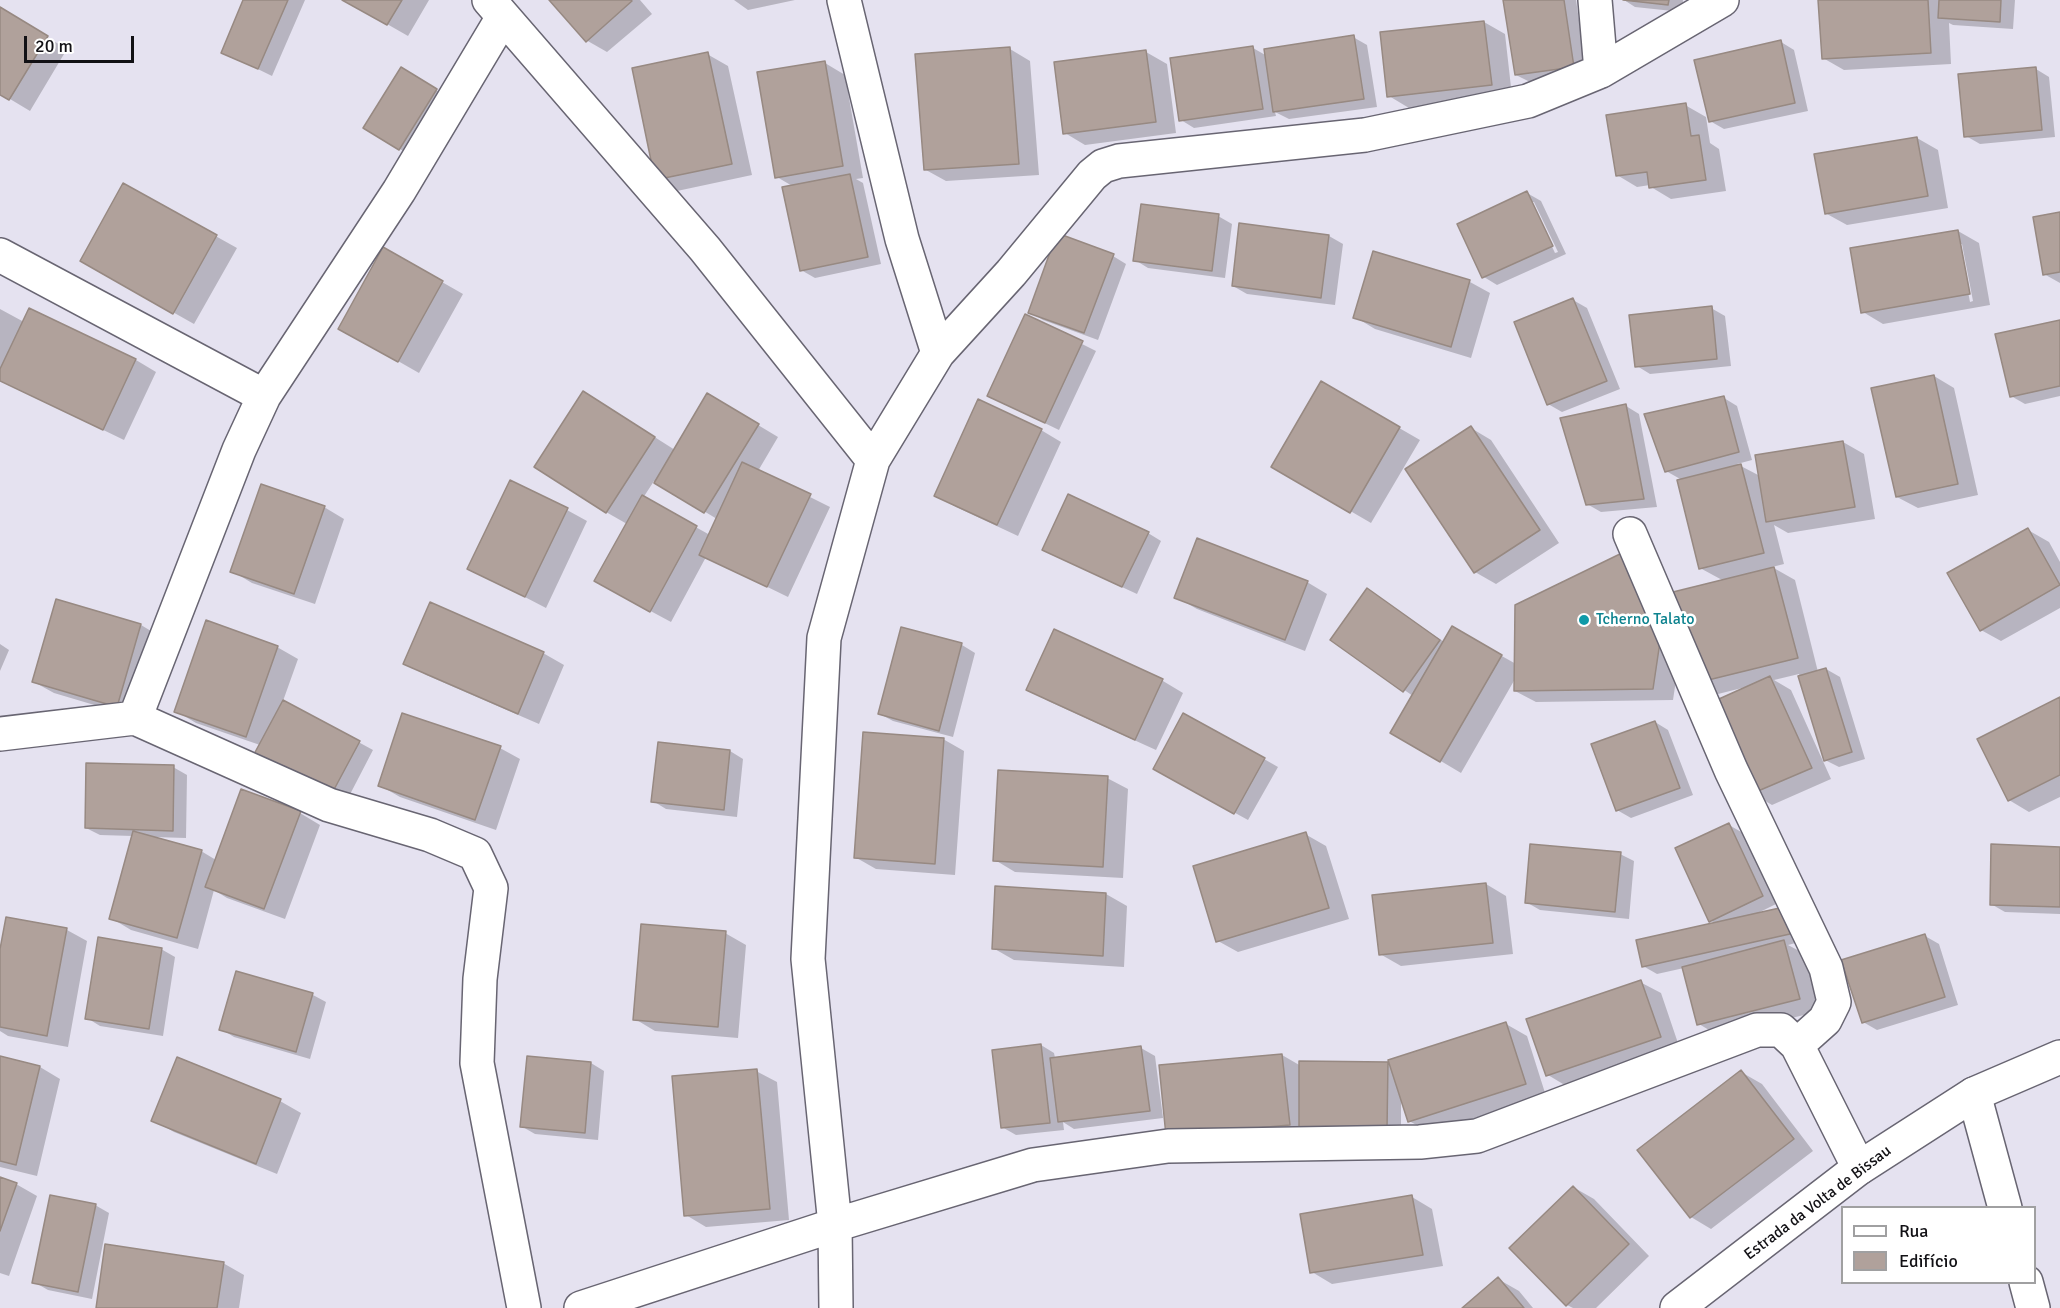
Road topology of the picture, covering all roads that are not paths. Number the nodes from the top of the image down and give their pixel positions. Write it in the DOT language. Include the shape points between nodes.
graph roads {
  1 [pos="844,0"];
  2 [pos="1595,0"];
  3 [pos="1722,0"];
  4 [pos="496,8"];
  5 [pos="1601,71"];
  6 [pos="0,255"];
  7 [pos="938,353"];
  8 [pos="264,396"];
  9 [pos="873,460"];
  10 [pos="1629,534"];
  11 [pos="135,718"];
  12 [pos="0,734"];
  13 [pos="1797,1045"];
  14 [pos="2060,1057"];
  15 [pos="1974,1094"];
  16 [pos="1859,1168"];
  17 [pos="2004,1206"];
  18 [pos="835,1225"];
  19 [pos="2027,1284"];
  20 [pos="524,1308"];
  21 [pos="581,1308"];
  22 [pos="836,1308"];
  23 [pos="1677,1308"];
  24 [pos="2033,1308"];
  1 -- 7 [label="street" via="902,239"];
  2 -- 5 [label="street"];
  3 -- 5 [label="street"];
  4 -- 8 [label="street" via="399,191"];
  4 -- 9 [label="street" via="705,249"];
  5 -- 7 [label="street" via="1528,100 1365,135 1119,161 1103,166"];
  6 -- 8 [label="street"];
  7 -- 9 [label="street"];
  8 -- 11 [label="street" via="239,450"];
  9 -- 18 [label="street" via="824,638 808,959"];
  10 -- 13 [label="street" via="1731,770 1826,968 1834,1002 1825,1020"];
  11 -- 12 [label="street"];
  11 -- 20 [label="street" via="329,805 475,854 491,888 480,979 477,1064"];
  13 -- 16 [label="street"];
  13 -- 18 [label="street" via="1781,1030 1757,1030 1477,1136 1420,1142 1157,1148 1033,1165"];
  14 -- 15 [label="street, Estrada da Volta de Bissau"];
  15 -- 16 [label="street, Estrada da Volta de Bissau"];
  15 -- 17 [label="street"];
  16 -- 23 [label="street, Estrada da Volta de Bissau"];
  18 -- 21 [label="street"];
  18 -- 22 [label="street"];
  19 -- 24 [label="street"];
}
